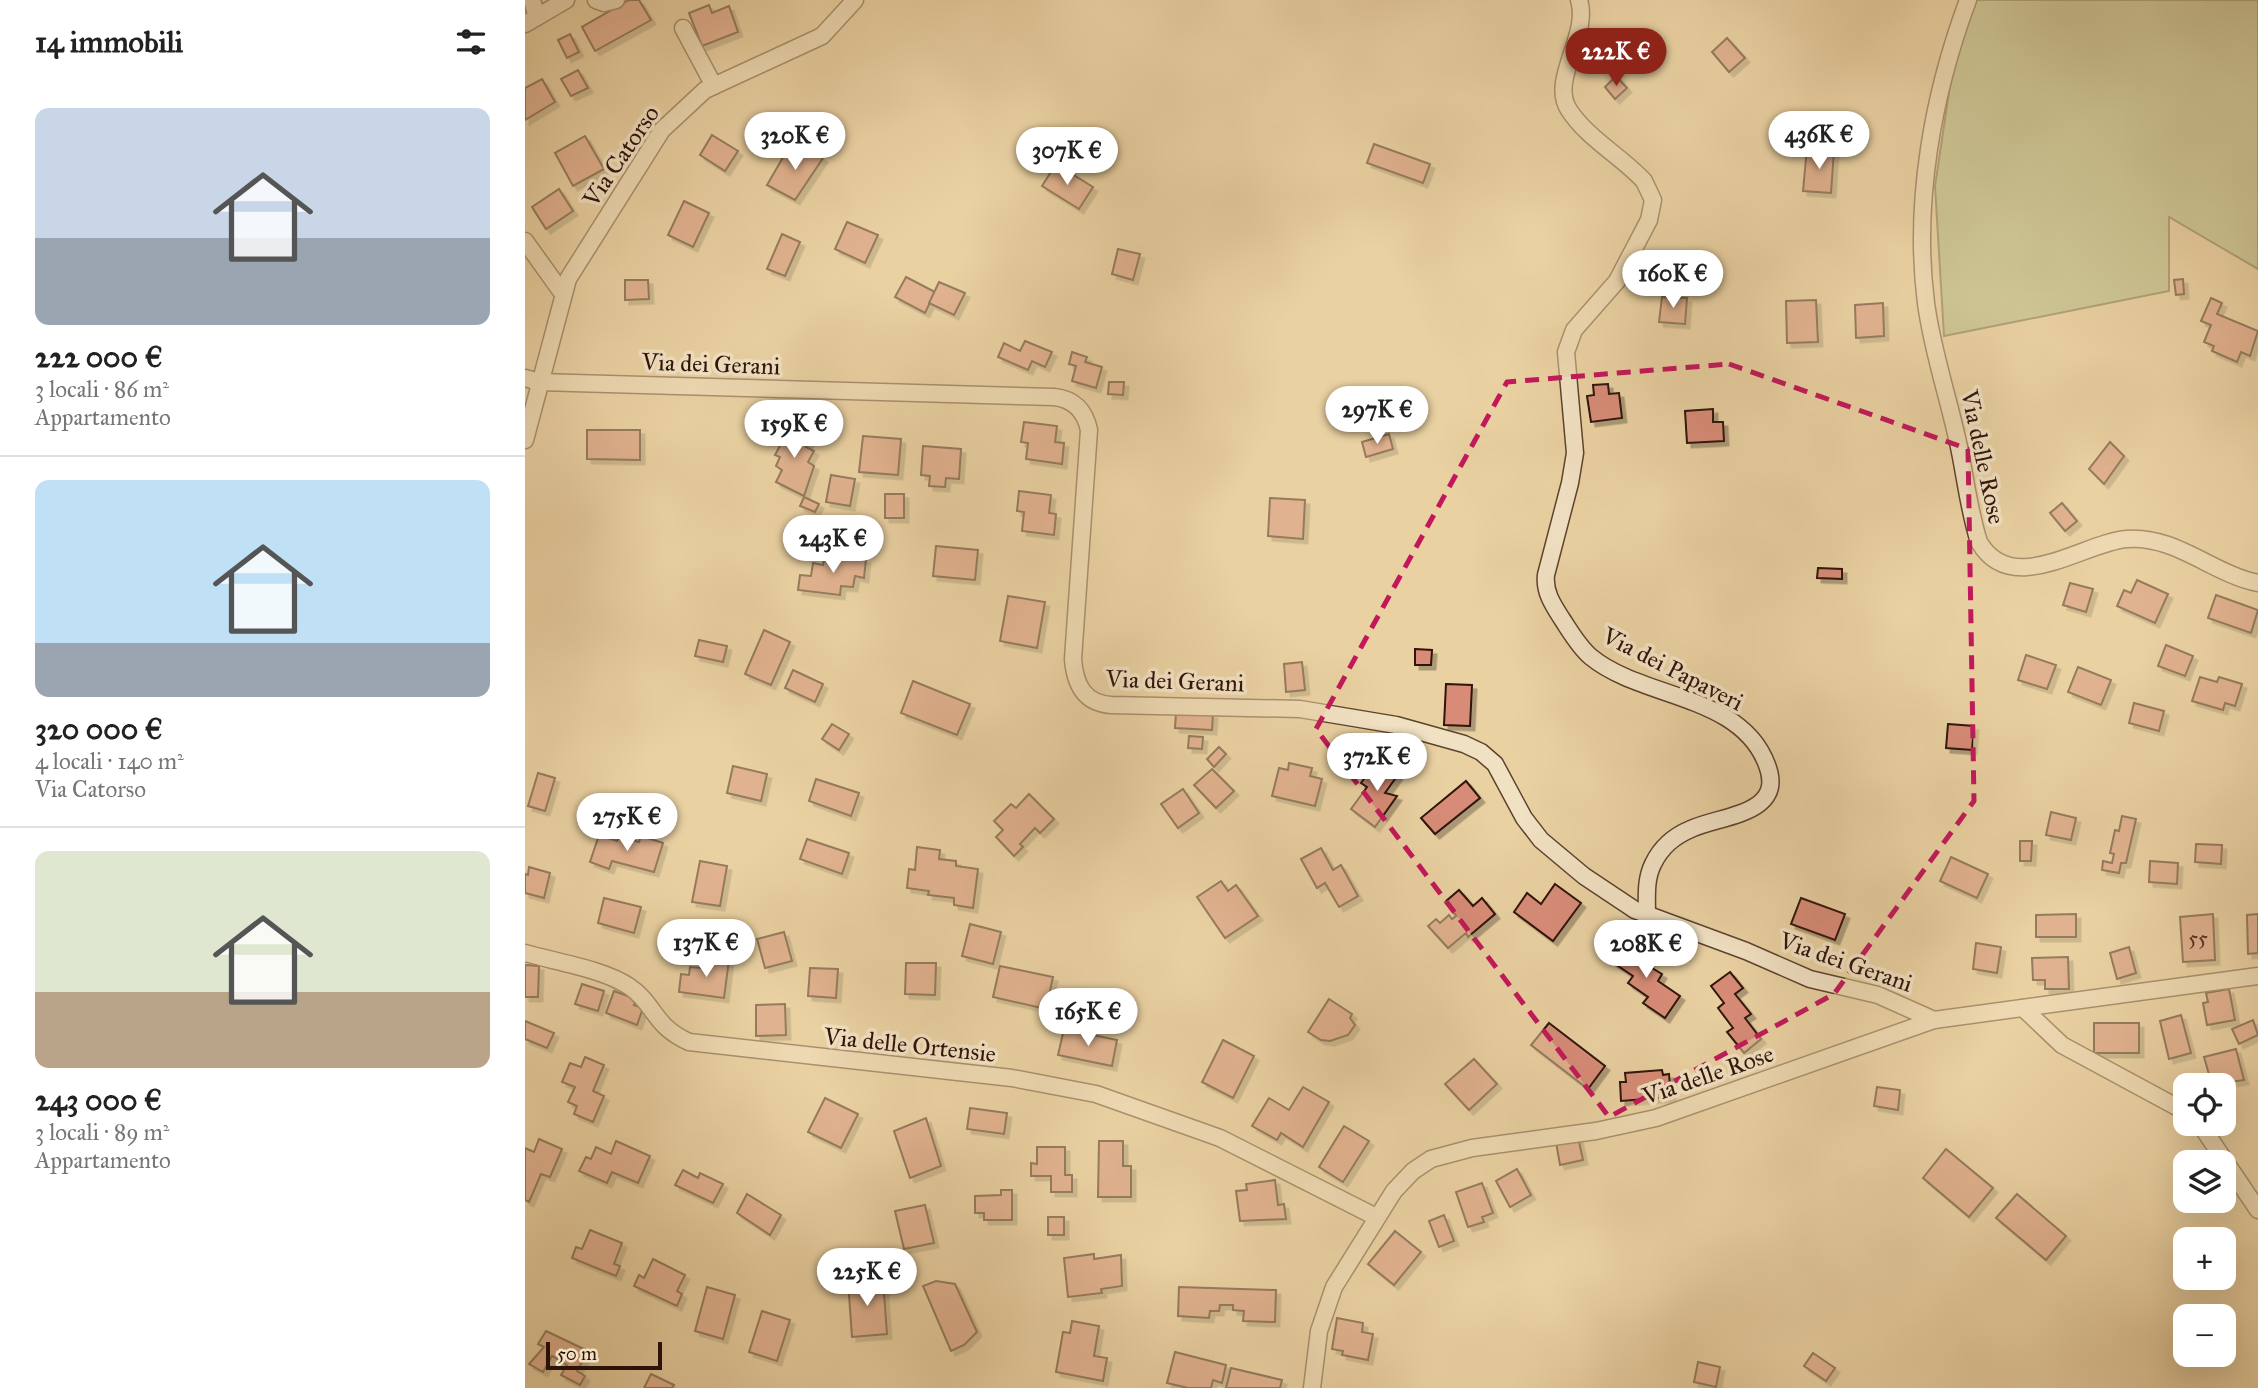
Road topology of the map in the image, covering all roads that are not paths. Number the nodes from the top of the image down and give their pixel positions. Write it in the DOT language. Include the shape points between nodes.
graph roads {
  1 [pos="532,0"];
  2 [pos="566,0"];
  3 [pos="596,0"];
  4 [pos="616,0"];
  5 [pos="855,0"];
  6 [pos="1579,0"];
  7 [pos="1968,0"];
  8 [pos="531,21"];
  9 [pos="684,28"];
  10 [pos="714,86"];
  11 [pos="525,242"];
  12 [pos="563,294"];
  13 [pos="532,380"];
  14 [pos="525,440"];
  15 [pos="2258,583"];
  16 [pos="1647,916"];
  17 [pos="525,953"];
  18 [pos="2258,976"];
  19 [pos="2023,1008"];
  20 [pos="1934,1020"];
  21 [pos="2173,1105"];
  22 [pos="2208,1136"];
  23 [pos="2258,1210"];
  24 [pos="1376,1217"];
  25 [pos="1312,1388"];
  1 -- 8 [label="street"];
  2 -- 8 [label="street"];
  3 -- 4 [label="street"];
  5 -- 10 [label="street, Via Catorso" via="815,40"];
  6 -- 16 [label="street, Via dei Papaveri" via="1581,24 1564,81 1565,104 1644,181 1653,207 1616,281 1569,340 1565,374 1575,453 1546,590 1591,657 1727,719 1757,746 1770,773 1769,791 1758,806 1689,829 1664,847 1647,882"];
  7 -- 15 [label="street, Via delle Rose" via="1943,78 1925,190 1925,289 1976,534 1983,549 2011,564 2044,564 2133,538 2181,550"];
  9 -- 10 [label="street"];
  10 -- 12 [label="street, Via Catorso" via="693,98 662,130 578,261"];
  11 -- 12 [label="street"];
  12 -- 13 [label="street, Via Catorso"];
  13 -- 14 [label="street, Via Catorso"];
  13 -- 16 [label="street, Via dei Gerani" via="1068,400 1085,415 1089,430 1073,659 1076,682 1085,695 1099,703 1132,706 1300,709 1396,725 1464,744 1495,764 1541,840 1584,876"];
  16 -- 20 [label="street, Via dei Gerani" via="1810,979 1888,998"];
  17 -- 24 [label="street, Via delle Ortensie" via="622,982 638,994 659,1023 689,1042 1012,1078 1096,1094 1220,1138"];
  18 -- 19 [label="street, Via delle Rose"];
  19 -- 20 [label="street, Via delle Rose"];
  19 -- 21 [label="street" via="2062,1045"];
  20 -- 24 [label="street, Via delle Rose" via="1656,1118 1439,1156 1408,1175"];
  22 -- 23 [label="street"];
  24 -- 25 [label="street, Via delle Rose" via="1329,1297 1317,1342"];
}
